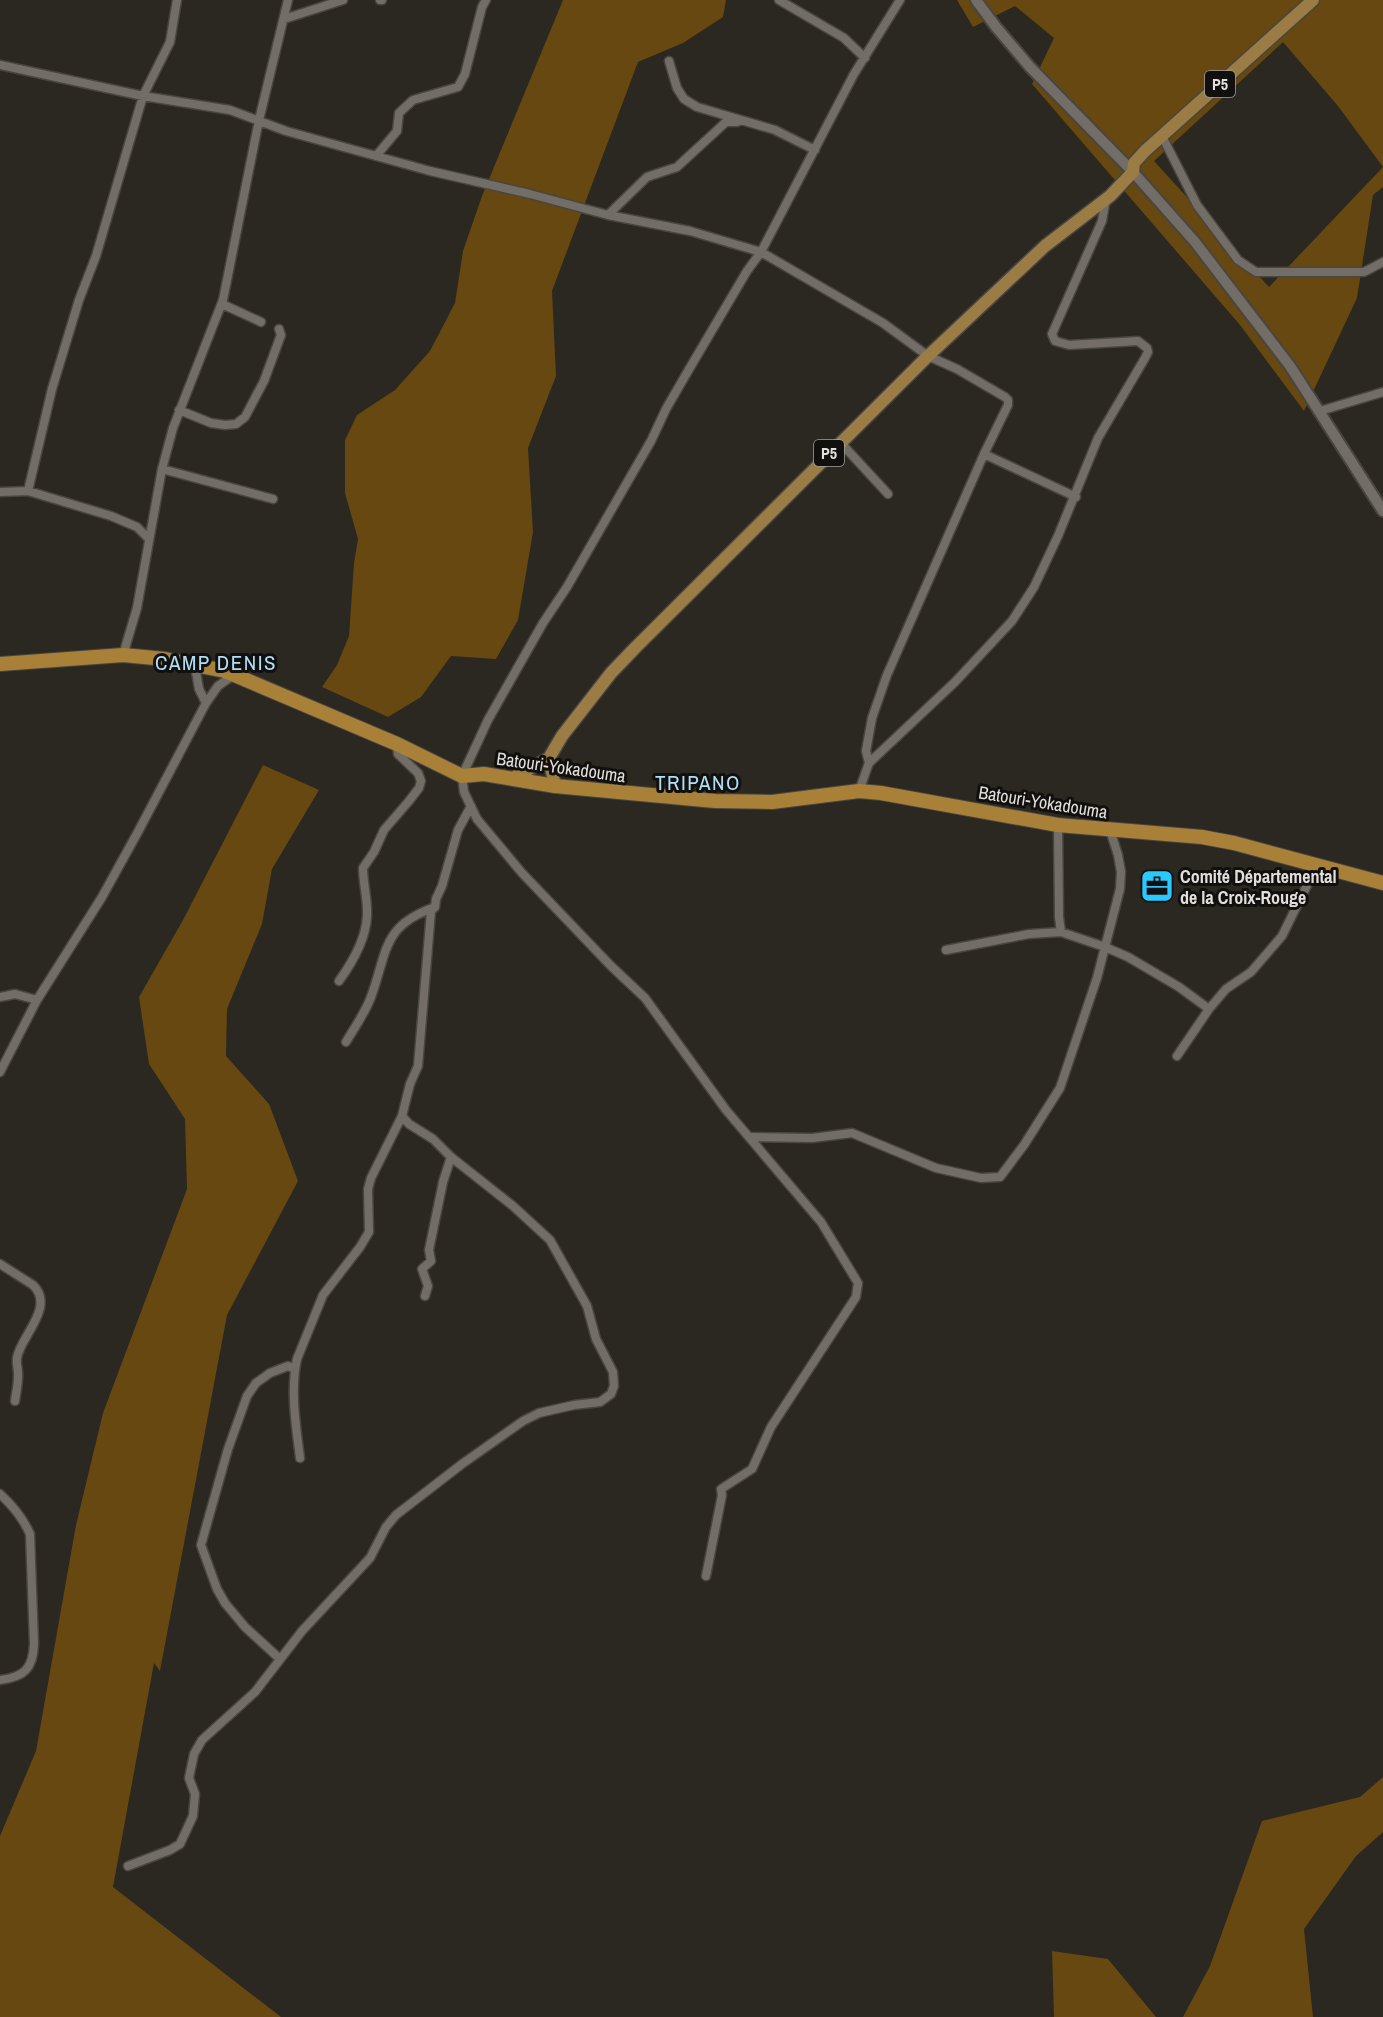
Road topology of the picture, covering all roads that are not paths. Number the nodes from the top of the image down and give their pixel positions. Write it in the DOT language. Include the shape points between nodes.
graph roads {
  1 [pos="177,0"];
  2 [pos="288,0"];
  3 [pos="343,0"];
  4 [pos="486,0"];
  5 [pos="779,0"];
  6 [pos="900,0"];
  7 [pos="976,0"];
  8 [pos="1313,0"];
  9 [pos="284,19"];
  10 [pos="865,58"];
  11 [pos="669,61"];
  12 [pos="0,65"];
  13 [pos="143,96"];
  14 [pos="259,120"];
  15 [pos="749,121"];
  16 [pos="1162,136"];
  17 [pos="815,150"];
  18 [pos="376,156"];
  19 [pos="1133,172"];
  20 [pos="1110,196"];
  21 [pos="608,216"];
  22 [pos="761,252"];
  23 [pos="1383,262"];
  24 [pos="222,304"];
  25 [pos="261,322"];
  26 [pos="279,329"];
  27 [pos="928,356"];
  28 [pos="1383,392"];
  29 [pos="179,410"];
  30 [pos="1320,411"];
  31 [pos="840,442"];
  32 [pos="984,454"];
  33 [pos="162,469"];
  34 [pos="28,491"];
  35 [pos="0,492"];
  36 [pos="888,494"];
  37 [pos="1076,496"];
  38 [pos="273,499"];
  39 [pos="1383,511"];
  40 [pos="152,523"];
  41 [pos="137,526"];
  42 [pos="148,538"];
  43 [pos="123,655"];
  44 [pos="0,664"];
  45 [pos="195,666"];
  46 [pos="235,674"];
  47 [pos="206,703"];
  48 [pos="397,744"];
  49 [pos="549,758"];
  50 [pos="869,764"];
  51 [pos="462,776"];
  52 [pos="513,778"];
  53 [pos="555,786"];
  54 [pos="859,790"];
  55 [pos="471,806"];
  56 [pos="1058,825"];
  57 [pos="1110,830"];
  58 [pos="1317,865"];
  59 [pos="1383,883"];
  60 [pos="435,907"];
  61 [pos="1060,932"];
  62 [pos="1106,947"];
  63 [pos="946,950"];
  64 [pos="339,981"];
  65 [pos="0,997"];
  66 [pos="37,1000"];
  67 [pos="1209,1009"];
  68 [pos="346,1042"];
  69 [pos="1177,1056"];
  70 [pos="0,1072"];
  71 [pos="402,1116"];
  72 [pos="751,1137"];
  73 [pos="451,1157"];
  74 [pos="0,1264"];
  75 [pos="425,1296"];
  76 [pos="295,1369"];
  77 [pos="15,1401"];
  78 [pos="300,1458"];
  79 [pos="0,1494"];
  80 [pos="706,1576"];
  81 [pos="280,1659"];
  82 [pos="0,1680"];
  83 [pos="128,1866"];
  1 -- 13 [label="street" via="170,42"];
  2 -- 9 [label="street"];
  3 -- 9 [label="street"];
  4 -- 18 [label="street" via="458,87 413,100 399,112 397,130"];
  5 -- 10 [label="street" via="844,38"];
  6 -- 10 [label="street"];
  7 -- 19 [label="street" via="1030,67"];
  8 -- 16 [label="main road, P5"];
  9 -- 14 [label="street"];
  10 -- 17 [label="street"];
  11 -- 15 [label="street" via="684,99 697,107"];
  12 -- 13 [label="street"];
  13 -- 14 [label="street" via="230,110"];
  13 -- 34 [label="street" via="52,389"];
  14 -- 18 [label="street"];
  14 -- 24 [label="street"];
  15 -- 17 [label="street"];
  15 -- 21 [label="street" via="726,122 677,167 647,177"];
  16 -- 19 [label="main road, P5" via="1134,163"];
  16 -- 23 [label="street" via="1197,205 1238,260 1256,272 1364,272"];
  17 -- 22 [label="street"];
  18 -- 21 [label="street"];
  19 -- 20 [label="main road, P5"];
  19 -- 30 [label="street" via="1235,292"];
  20 -- 27 [label="main road, P5" via="1045,246"];
  20 -- 37 [label="street" via="1052,334 1055,341 1070,345 1138,341 1148,352 1098,438"];
  21 -- 22 [label="street" via="690,231"];
  22 -- 27 [label="street" via="883,323"];
  22 -- 51 [label="street" via="543,623 488,720"];
  24 -- 25 [label="street"];
  24 -- 29 [label="street"];
  26 -- 29 [label="street" via="281,335 264,381 245,417 236,424 225,425"];
  27 -- 31 [label="main road, P5"];
  27 -- 32 [label="street" via="1008,400"];
  28 -- 30 [label="street"];
  29 -- 33 [label="street"];
  30 -- 39 [label="street"];
  31 -- 36 [label="street"];
  31 -- 49 [label="main road, P5" via="634,648 562,736"];
  32 -- 37 [label="street"];
  32 -- 50 [label="street" via="887,675 872,718 866,751"];
  33 -- 38 [label="street"];
  33 -- 40 [label="street"];
  34 -- 35 [label="street"];
  34 -- 41 [label="street"];
  37 -- 50 [label="street" via="1034,587 1012,621"];
  40 -- 41 [label="street"];
  40 -- 42 [label="street"];
  41 -- 42 [label="street"];
  42 -- 43 [label="street" via="137,608"];
  43 -- 44 [label="highway, Batouri-Yokadouma"];
  43 -- 45 [label="highway, Batouri-Yokadouma"];
  45 -- 46 [label="highway, Batouri-Yokadouma"];
  45 -- 47 [label="street"];
  46 -- 47 [label="street" via="218,686"];
  46 -- 48 [label="highway, Batouri-Yokadouma"];
  47 -- 66 [label="street" via="102,897"];
  48 -- 51 [label="highway, Batouri-Yokadouma"];
  48 -- 64 [label="street" via="398,754 422,781 384,830 363,868 366,925 352,964"];
  49 -- 52 [label="main road, P5"];
  49 -- 53 [label="main road"];
  50 -- 54 [label="street"];
  51 -- 52 [label="highway, Batouri-Yokadouma"];
  51 -- 55 [label="street"];
  52 -- 53 [label="highway, Batouri-Yokadouma"];
  53 -- 54 [label="highway, Batouri-Yokadouma" via="745,802"];
  54 -- 56 [label="highway, Batouri-Yokadouma"];
  55 -- 60 [label="street" via="458,830"];
  55 -- 72 [label="street" via="477,819 522,873 645,998 714,1094"];
  56 -- 57 [label="highway, Batouri-Yokadouma"];
  56 -- 61 [label="street"];
  57 -- 58 [label="highway, Batouri-Yokadouma" via="1202,837"];
  57 -- 62 [label="street" via="1121,873"];
  58 -- 59 [label="highway, Batouri-Yokadouma"];
  58 -- 67 [label="street" via="1282,936 1251,972 1226,989"];
  60 -- 68 [label="street" via="406,921 392,936 369,1000"];
  60 -- 71 [label="street" via="431,911 418,1066"];
  61 -- 62 [label="street"];
  61 -- 63 [label="street"];
  62 -- 67 [label="street" via="1143,964"];
  62 -- 72 [label="street" via="1060,1088 1000,1177 981,1178 936,1168 852,1132 812,1138"];
  65 -- 66 [label="street" via="15,994"];
  66 -- 70 [label="street"];
  67 -- 69 [label="street"];
  71 -- 73 [label="street"];
  71 -- 76 [label="street" via="371,1178 369,1232 323,1295"];
  72 -- 80 [label="street" via="821,1222 858,1283 858,1290 771,1427 752,1469 721,1489"];
  73 -- 75 [label="street" via="429,1250 431,1261 422,1269 428,1286"];
  73 -- 81 [label="street" via="550,1240 587,1306 596,1339 613,1372 613,1390 596,1404 574,1405 532,1416 396,1515 370,1558"];
  74 -- 77 [label="street" via="37,1288 40,1299 37,1318 17,1358"];
  76 -- 78 [label="street"];
  76 -- 81 [label="street" via="288,1366 270,1373 247,1396 201,1545 225,1603 252,1635"];
  79 -- 82 [label="street" via="19,1514 30,1534 34,1644 30,1666 14,1678"];
  81 -- 83 [label="street" via="255,1692 208,1734 194,1754 189,1778 195,1794 193,1816 180,1844"];
}
